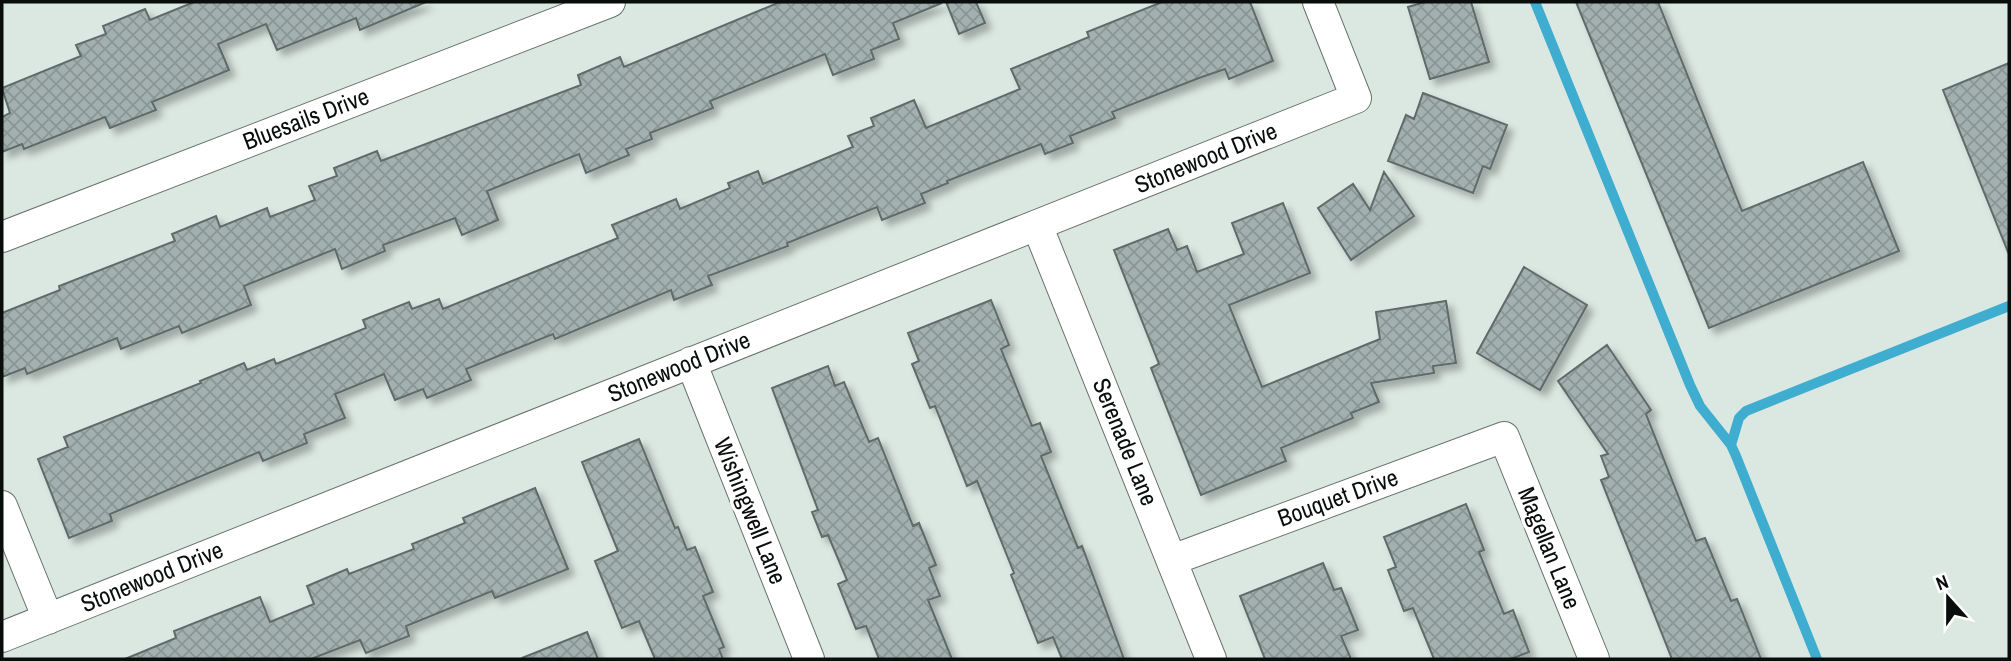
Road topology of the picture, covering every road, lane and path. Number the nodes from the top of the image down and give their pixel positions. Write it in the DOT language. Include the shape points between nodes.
graph roads {
  1 [pos="610,2"];
  2 [pos="1318,2"];
  3 [pos="1037,225"];
  4 [pos="2,237"];
  5 [pos="691,362"];
  6 [pos="1504,437"];
  7 [pos="2,506"];
  8 [pos="1172,560"];
  9 [pos="48,619"];
  10 [pos="2,637"];
  11 [pos="809,659"];
  12 [pos="1211,659"];
  13 [pos="1594,659"];
  1 -- 4 [label="street, Bluesails Drive"];
  2 -- 3 [label="street, Stonewood Drive" via="1356,98"];
  3 -- 5 [label="street, Stonewood Drive"];
  3 -- 8 [label="street, Serenade Lane"];
  5 -- 9 [label="street, Stonewood Drive"];
  5 -- 11 [label="street, Wishingwell Lane"];
  6 -- 8 [label="street, Bouquet Drive"];
  6 -- 13 [label="street, Magellan Lane"];
  7 -- 9 [label="street"];
  8 -- 12 [label="street, Serenade Lane"];
  9 -- 10 [label="street, Stonewood Drive"];
}
